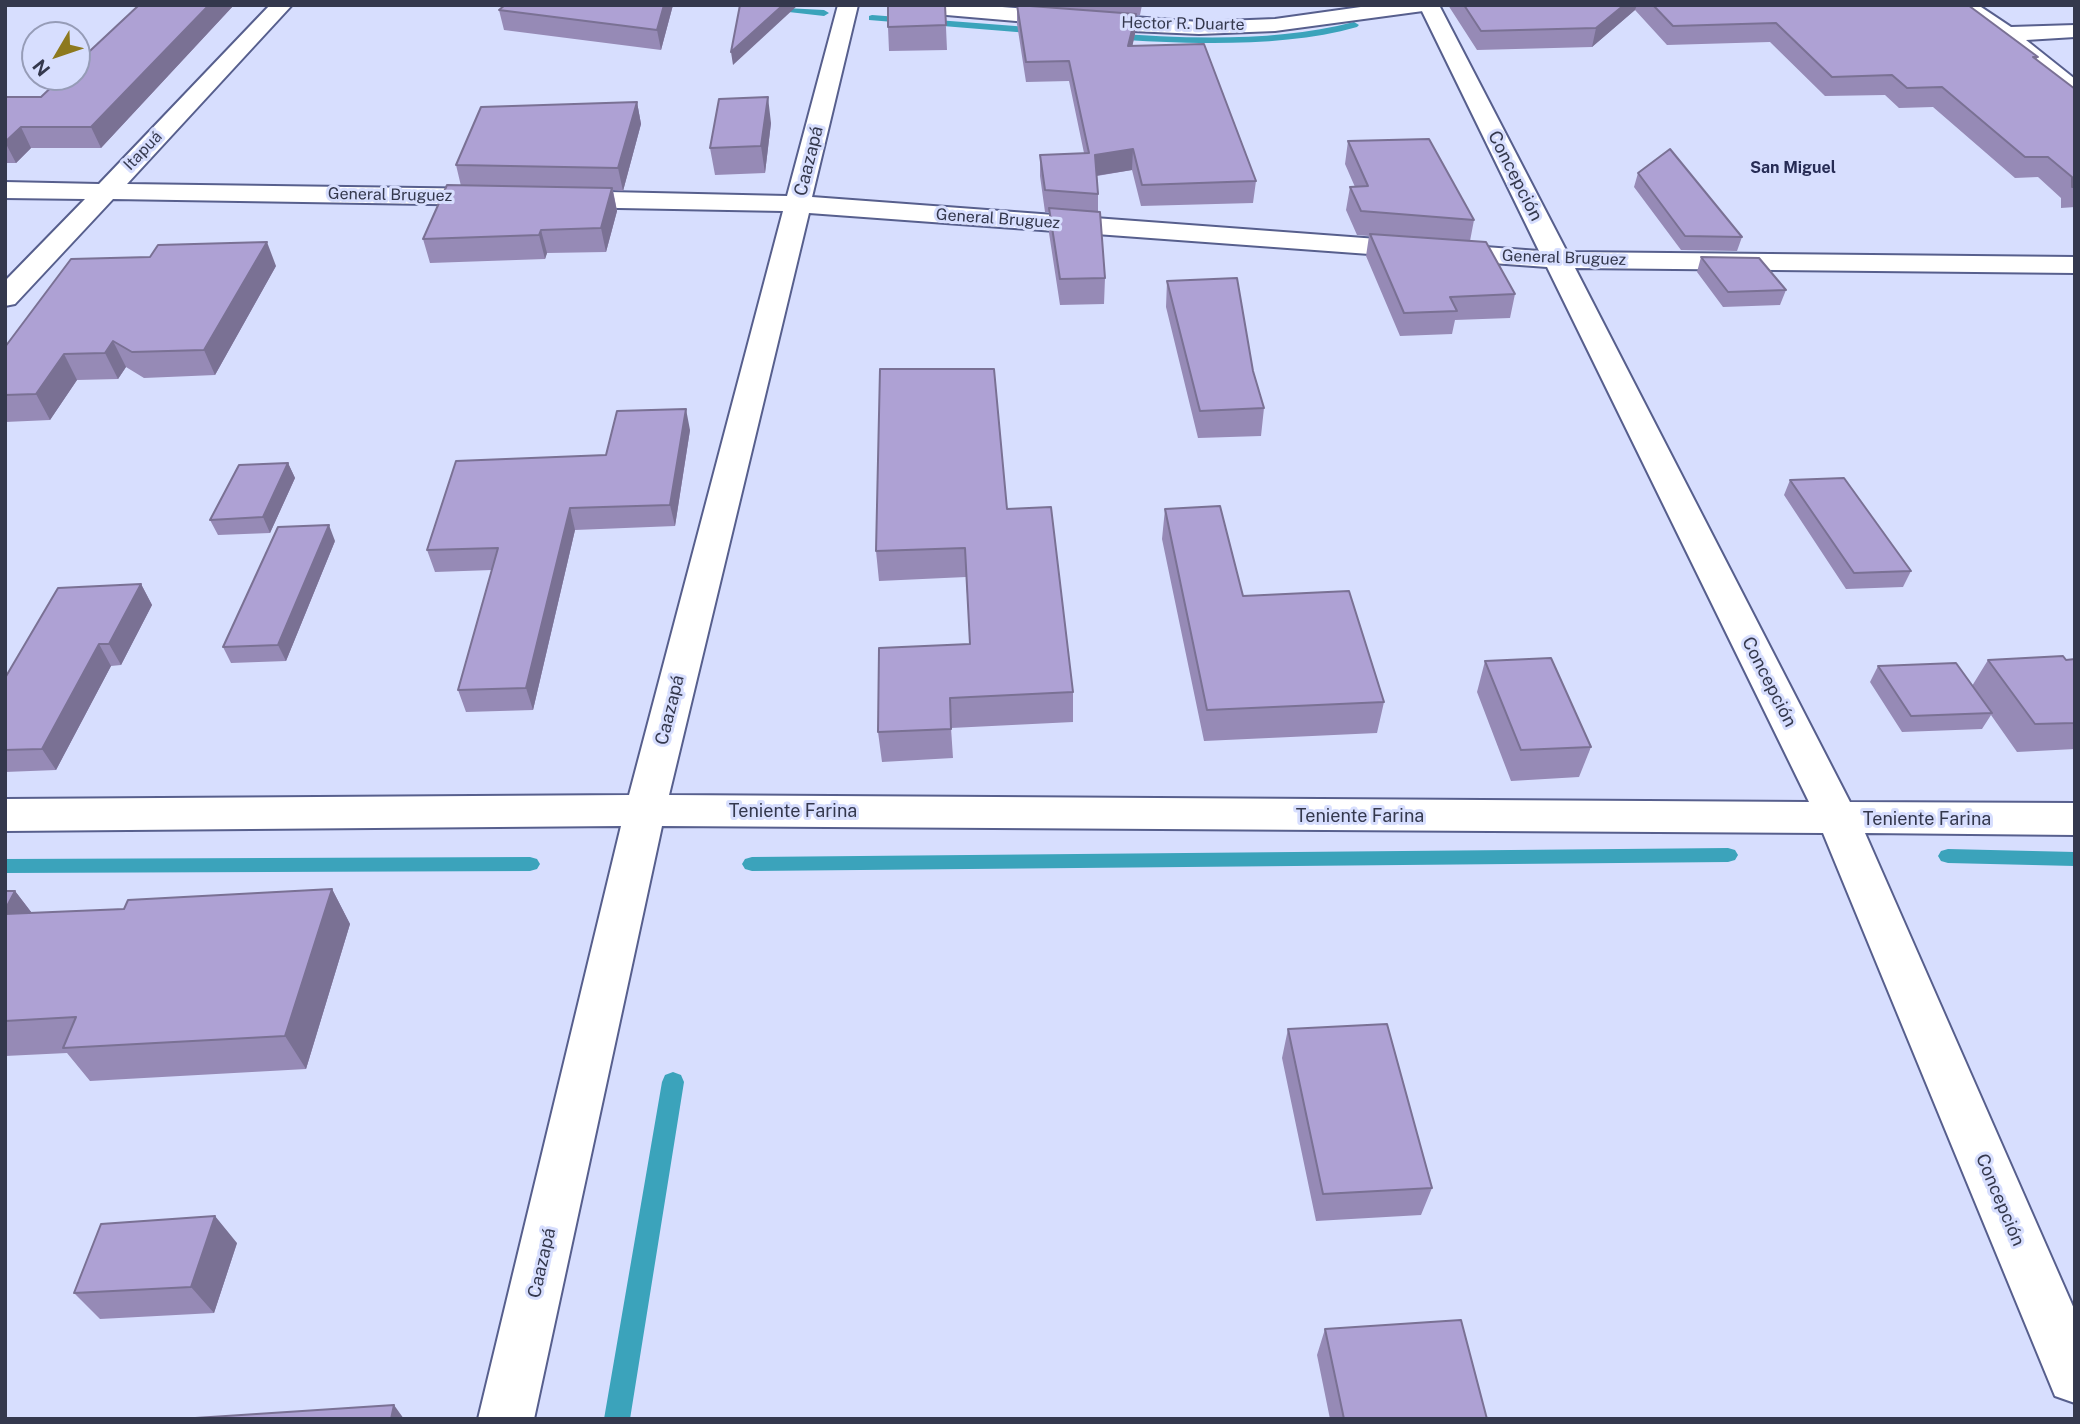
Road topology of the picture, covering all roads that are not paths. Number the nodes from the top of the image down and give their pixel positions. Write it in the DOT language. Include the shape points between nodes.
graph roads {
  1 [pos="282,5"];
  2 [pos="848,5"];
  3 [pos="900,5"];
  4 [pos="1423,5"];
  5 [pos="1429,5"];
  6 [pos="1964,5"];
  7 [pos="1372,8"];
  8 [pos="2075,31"];
  9 [pos="2006,34"];
  10 [pos="2075,91"];
  11 [pos="5,190"];
  12 [pos="107,190"];
  13 [pos="798,204"];
  14 [pos="1557,260"];
  15 [pos="2075,265"];
  16 [pos="5,298"];
  17 [pos="645,810"];
  18 [pos="5,815"];
  19 [pos="2075,819"];
  20 [pos="1838,820"];
  21 [pos="2075,1376"];
  22 [pos="506,1419"];
  1 -- 12 [label="street, Itapuá"];
  2 -- 13 [label="street, Caazapá"];
  3 -- 7 [label="street, Hector R. Duarte" via="1199,27 1275,25"];
  4 -- 7 [label="street, Hector R. Duarte"];
  5 -- 14 [label="street, Concepción"];
  6 -- 9 [label="street"];
  8 -- 9 [label="street"];
  9 -- 10 [label="street"];
  11 -- 12 [label="street, General Bruguez"];
  12 -- 13 [label="street, General Bruguez"];
  12 -- 16 [label="street, Itapuá"];
  13 -- 14 [label="street, General Bruguez"];
  13 -- 17 [label="street, Caazapá"];
  14 -- 15 [label="street, General Bruguez"];
  14 -- 20 [label="street, Concepción"];
  17 -- 18 [label="street, Teniente Farina"];
  17 -- 20 [label="street, Teniente Farina"];
  17 -- 22 [label="street, Caazapá"];
  19 -- 20 [label="street, Teniente Farina"];
  20 -- 21 [label="street, Concepción"];
}
